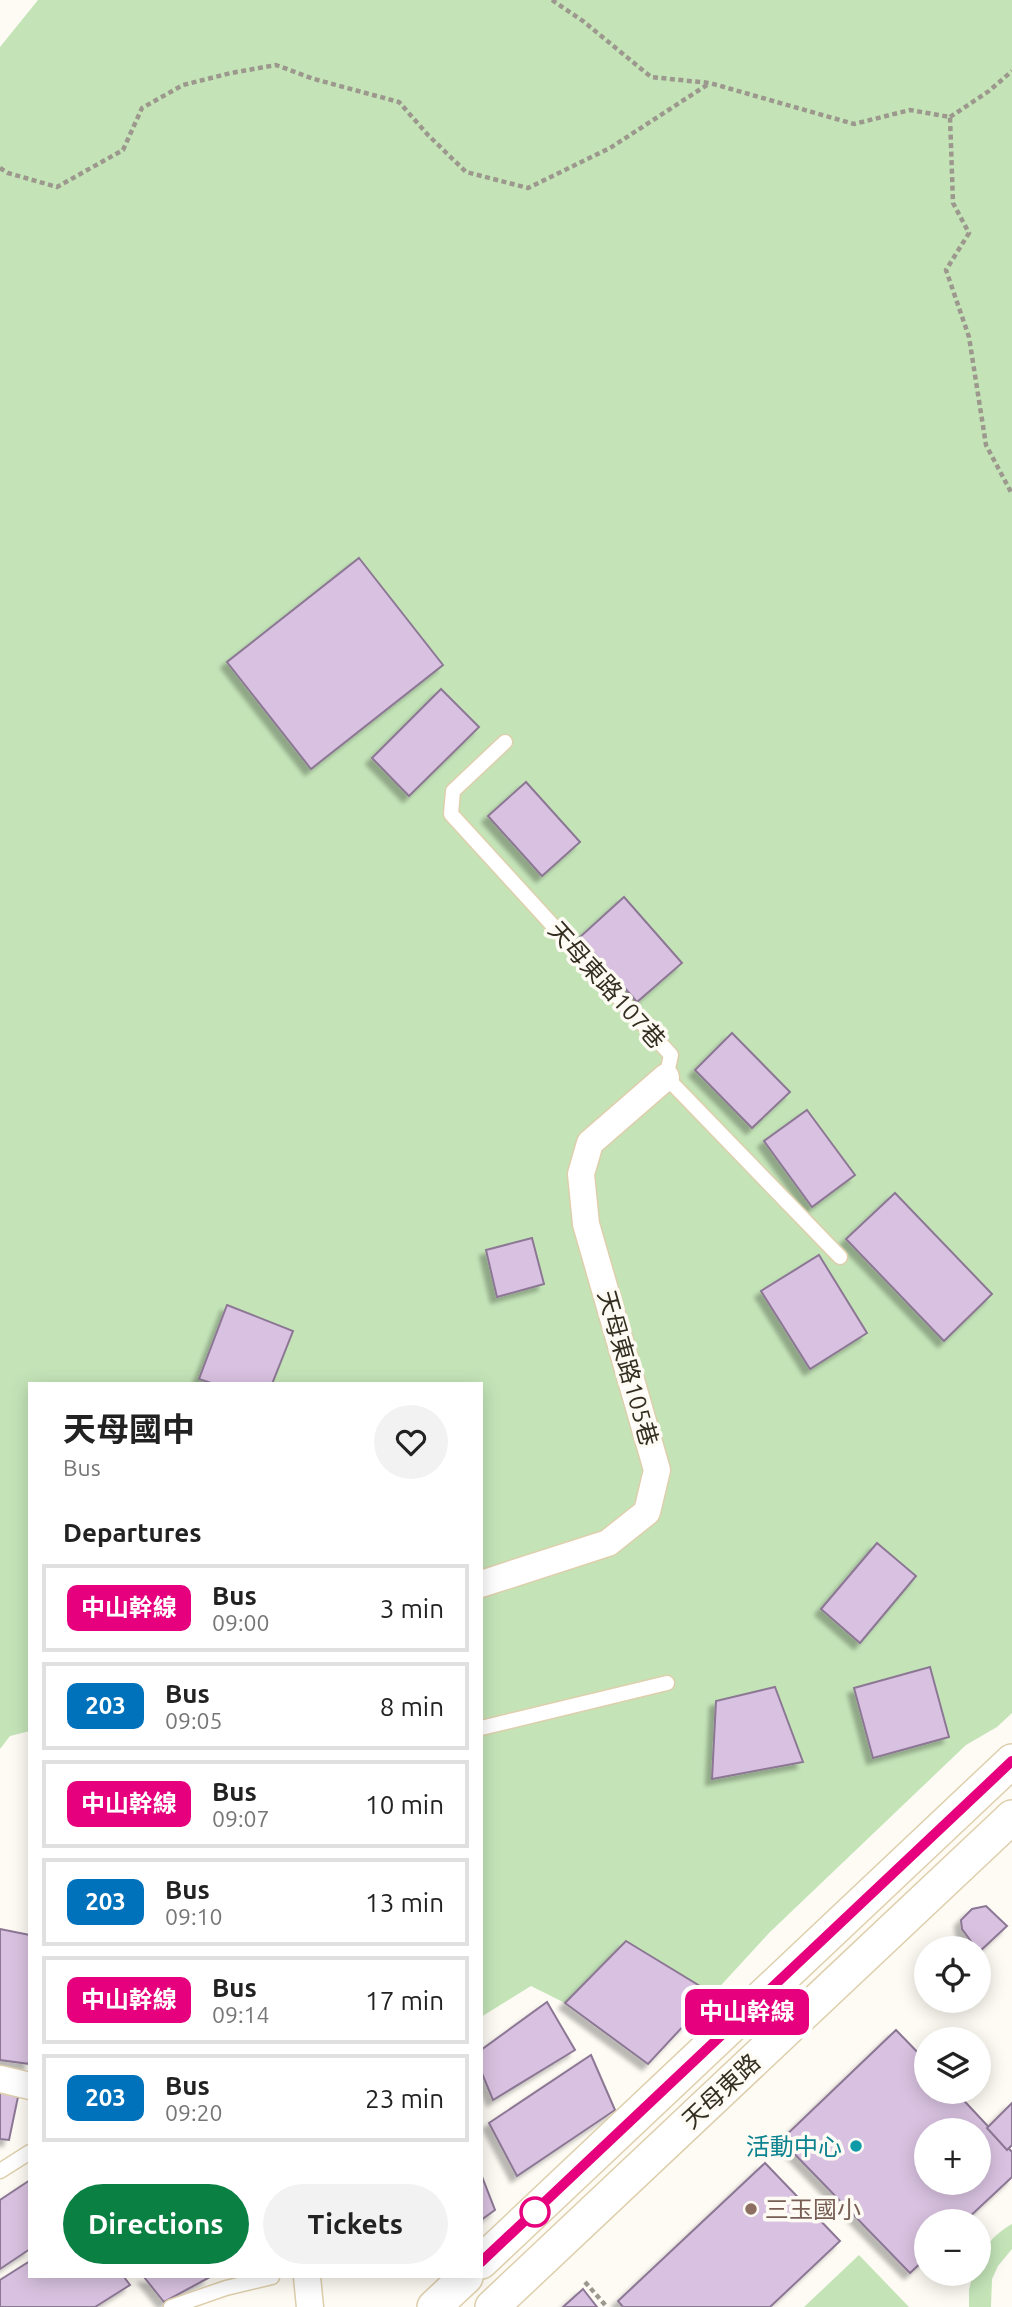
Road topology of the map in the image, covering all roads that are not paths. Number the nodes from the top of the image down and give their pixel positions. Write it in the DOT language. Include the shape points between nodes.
graph roads {
  1 [pos="505,742"];
  2 [pos="666,1077"];
  3 [pos="840,1257"];
  4 [pos="483,1583"];
  5 [pos="667,1683"];
  6 [pos="483,1728"];
  7 [pos="1012,1761"];
  8 [pos="1012,1817"];
  9 [pos="0,2079"];
  10 [pos="28,2086"];
  11 [pos="28,2153"];
  12 [pos="0,2171"];
  13 [pos="483,2260"];
  14 [pos="268,2278"];
  15 [pos="307,2278"];
  16 [pos="465,2278"];
  17 [pos="171,2307"];
  18 [pos="310,2307"];
  19 [pos="434,2307"];
  20 [pos="492,2307"];
  1 -- 2 [label="lane, 天母東路107巷" via="453,791 451,814 671,1055"];
  2 -- 3 [label="lane, 天母東路107巷"];
  2 -- 4 [label="street, 天母東路105巷" via="590,1143 581,1174 586,1224 657,1470 647,1512 608,1543"];
  5 -- 6 [label="lane"];
  7 -- 13 [label="street, 天母東路"];
  8 -- 20 [label="street, 天母東路"];
  9 -- 10 [label="street"];
  11 -- 12 [label="lane"];
  14 -- 17 [label="lane"];
  15 -- 18 [label="street"];
  16 -- 19 [label="street"];
}
